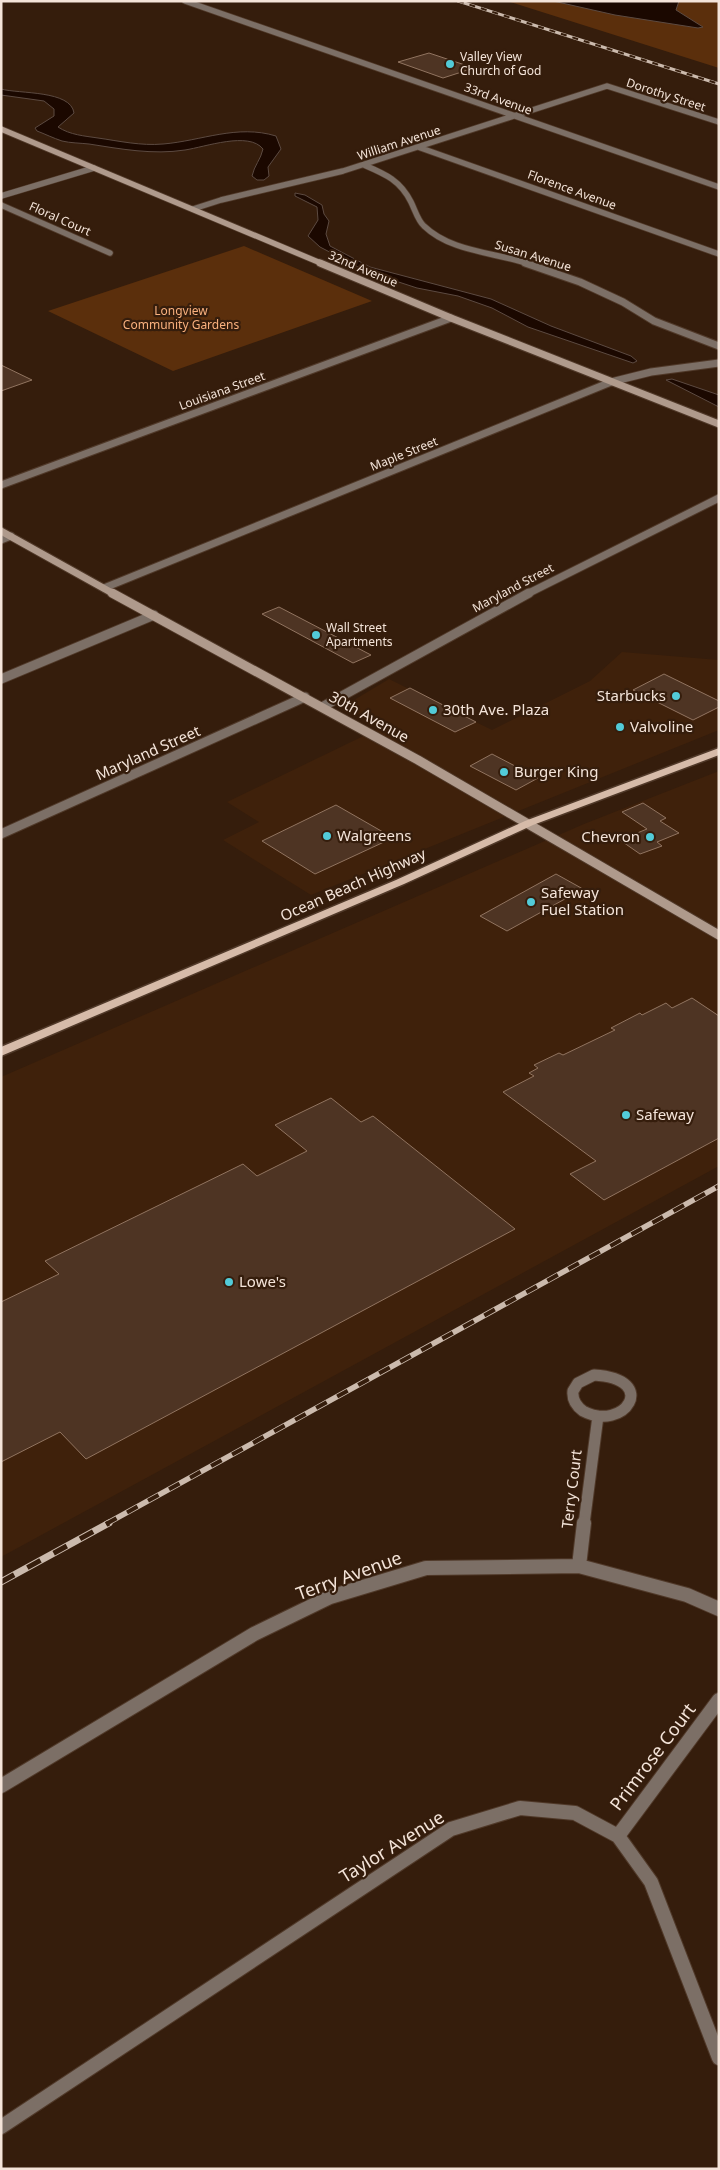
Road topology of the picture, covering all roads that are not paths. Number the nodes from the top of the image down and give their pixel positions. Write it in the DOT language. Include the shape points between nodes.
graph roads {
  1 [pos="185,1"];
  2 [pos="607,86"];
  3 [pos="513,116"];
  4 [pos="719,122"];
  5 [pos="1,129"];
  6 [pos="418,147"];
  7 [pos="364,164"];
  8 [pos="94,168"];
  9 [pos="719,187"];
  10 [pos="1,196"];
  11 [pos="1,205"];
  12 [pos="193,209"];
  13 [pos="110,253"];
  14 [pos="719,254"];
  15 [pos="450,318"];
  16 [pos="719,346"];
  17 [pos="719,363"];
  18 [pos="611,382"];
  19 [pos="719,424"];
  20 [pos="1,485"];
  21 [pos="719,498"];
  22 [pos="1,531"];
  23 [pos="11,536"];
  24 [pos="1,540"];
  25 [pos="104,588"];
  26 [pos="154,615"];
  27 [pos="1,679"];
  28 [pos="305,697"];
  29 [pos="322,707"];
  30 [pos="719,751"];
  31 [pos="529,823"];
  32 [pos="1,834"];
  33 [pos="719,935"];
  34 [pos="1,1052"];
  35 [pos="598,1416"];
  36 [pos="579,1566"];
  37 [pos="719,1609"];
  38 [pos="719,1700"];
  39 [pos="1,1786"];
  40 [pos="618,1836"];
  41 [pos="719,2058"];
  42 [pos="1,2127"];
  1 -- 3 [label="street, 33rd Avenue"];
  2 -- 3 [label="street, William Avenue"];
  2 -- 4 [label="street, Dorothy Street"];
  3 -- 6 [label="street, William Avenue"];
  3 -- 9 [label="street, 33rd Avenue"];
  5 -- 8 [label="street, 32nd Avenue"];
  6 -- 7 [label="street, William Avenue"];
  6 -- 14 [label="street, Florence Avenue"];
  7 -- 12 [label="street, William Avenue"];
  7 -- 16 [label="street, Susan Avenue" via="392,177 408,196 422,226 440,238 580,282 654,321"];
  8 -- 10 [label="street"];
  8 -- 12 [label="street, 32nd Avenue"];
  11 -- 13 [label="street, Floral Court"];
  12 -- 15 [label="street, 32nd Avenue"];
  15 -- 18 [label="street, 32nd Avenue"];
  15 -- 20 [label="street, Louisiana Street"];
  17 -- 18 [label="street, Maple Street" via="657,370"];
  18 -- 19 [label="street, 32nd Avenue"];
  18 -- 25 [label="street, Maple Street"];
  21 -- 29 [label="street, Maryland Street" via="507,604"];
  22 -- 23 [label="street, 30th Avenue"];
  23 -- 24 [label="street"];
  23 -- 25 [label="street, 30th Avenue"];
  25 -- 26 [label="street, 30th Avenue"];
  26 -- 27 [label="street"];
  26 -- 28 [label="street, 30th Avenue"];
  28 -- 29 [label="street, 30th Avenue"];
  28 -- 32 [label="street, Maryland Street"];
  29 -- 31 [label="street, 30th Avenue"];
  30 -- 31 [label="main road, Ocean Beach Highway"];
  31 -- 33 [label="street, 30th Avenue" via="635,889"];
  31 -- 34 [label="main road, Ocean Beach Highway" via="374,893"];
  35 -- 35 [label="street" via="610,1416 628,1407 630,1391 616,1378 605,1375 584,1378 572,1391 578,1407"];
  35 -- 36 [label="street, Terry Court"];
  36 -- 37 [label="street, Terry Avenue" via="686,1595"];
  36 -- 39 [label="street, Terry Avenue" via="426,1568 330,1598 254,1634"];
  38 -- 40 [label="street, Primrose Court"];
  40 -- 41 [label="street, Taylor Avenue" via="651,1882"];
  40 -- 42 [label="street, Taylor Avenue" via="574,1813 520,1808 451,1829"];
}
